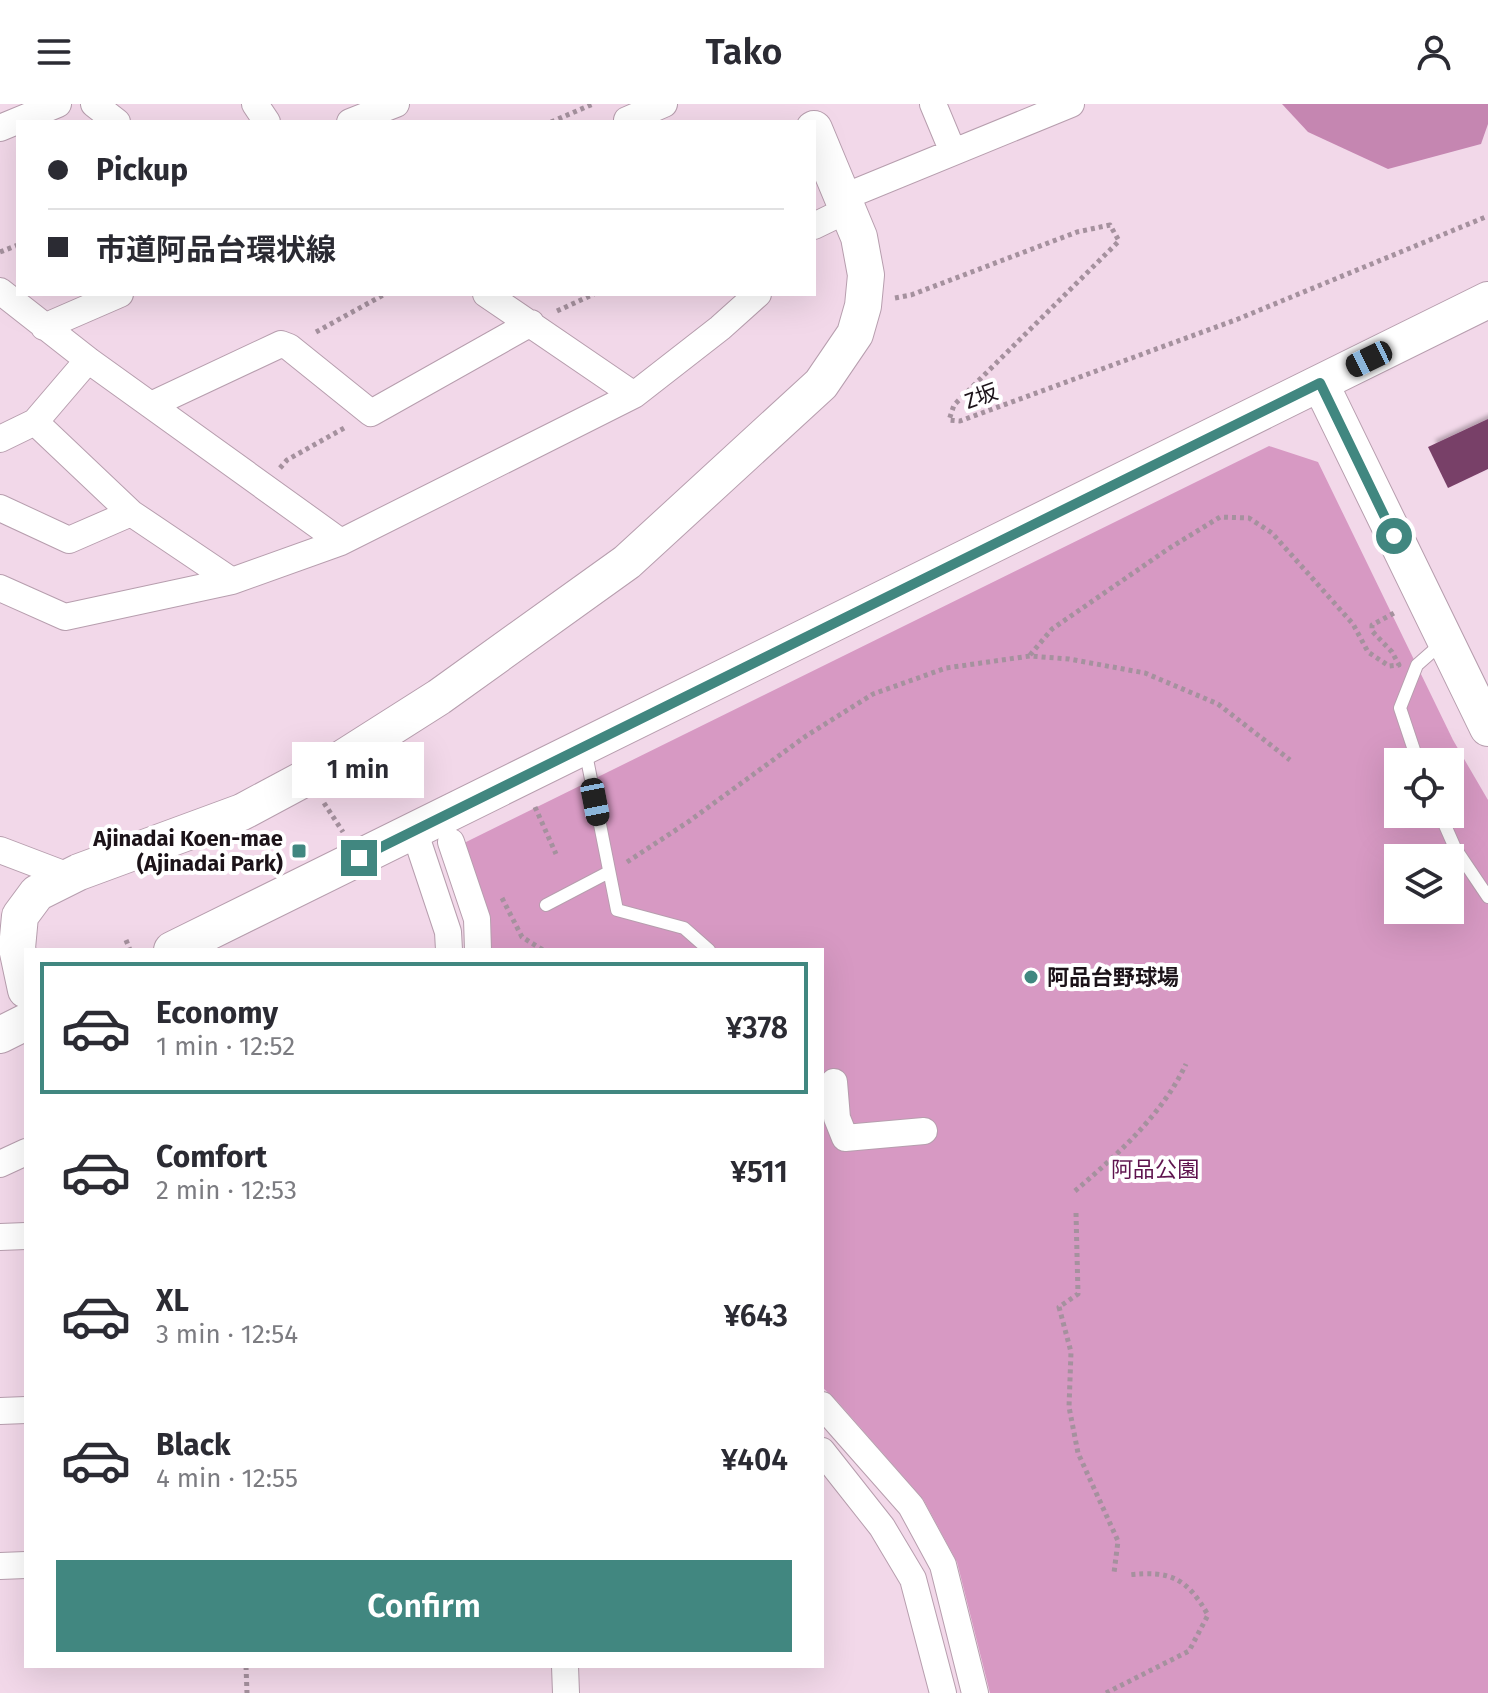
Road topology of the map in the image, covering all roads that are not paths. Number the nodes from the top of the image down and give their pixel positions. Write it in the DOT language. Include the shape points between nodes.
graph roads {
  1 [pos="58,104"];
  2 [pos="94,104"];
  3 [pos="396,104"];
  4 [pos="664,104"];
  5 [pos="933,104"];
  6 [pos="1071,104"];
  7 [pos="19,120"];
  8 [pos="114,120"];
  9 [pos="355,120"];
  10 [pos="627,120"];
  11 [pos="816,134"];
  12 [pos="953,152"];
  13 [pos="846,203"];
  14 [pos="816,225"];
  15 [pos="0,291"];
  16 [pos="115,296"];
  17 [pos="489,296"];
  18 [pos="756,296"];
  19 [pos="1488,300"];
  20 [pos="531,323"];
  21 [pos="44,327"];
  22 [pos="88,360"];
  23 [pos="1320,383"];
  24 [pos="634,395"];
  25 [pos="151,405"];
  26 [pos="35,422"];
  27 [pos="0,439"];
  28 [pos="0,508"];
  29 [pos="131,513"];
  30 [pos="341,542"];
  31 [pos="232,581"];
  32 [pos="0,588"];
  33 [pos="1446,641"];
  34 [pos="1488,728"];
  35 [pos="584,746"];
  36 [pos="1413,748"];
  37 [pos="1446,828"];
  38 [pos="414,830"];
  39 [pos="451,842"];
  40 [pos="0,850"];
  41 [pos="609,872"];
  42 [pos="71,877"];
  43 [pos="1488,897"];
  44 [pos="546,905"];
  45 [pos="176,948"];
  46 [pos="449,948"];
  47 [pos="478,948"];
  48 [pos="707,948"];
  49 [pos="24,981"];
  50 [pos="24,1023"];
  51 [pos="0,1035"];
  52 [pos="834,1082"];
  53 [pos="830,1120"];
  54 [pos="924,1131"];
  55 [pos="24,1153"];
  56 [pos="0,1164"];
  57 [pos="24,1236"];
  58 [pos="0,1237"];
  59 [pos="824,1407"];
  60 [pos="24,1410"];
  61 [pos="0,1411"];
  62 [pos="824,1454"];
  63 [pos="24,1565"];
  64 [pos="0,1566"];
  65 [pos="565,1668"];
  66 [pos="566,1693"];
  67 [pos="943,1693"];
  68 [pos="975,1693"];
  1 -- 7 [label="street"];
  2 -- 8 [label="street"];
  3 -- 9 [label="street"];
  4 -- 10 [label="street"];
  5 -- 12 [label="street"];
  6 -- 12 [label="street"];
  11 -- 13 [label="street"];
  12 -- 13 [label="street"];
  13 -- 14 [label="street"];
  13 -- 42 [label="street" via="866,275 855,334 821,384 627,562 439,697 308,778 242,812"];
  15 -- 21 [label="street"];
  16 -- 21 [label="street"];
  17 -- 20 [label="street"];
  18 -- 24 [label="street"];
  19 -- 23 [label="street"];
  20 -- 24 [label="street"];
  20 -- 25 [label="street" via="371,413 281,344"];
  21 -- 22 [label="street"];
  22 -- 25 [label="street"];
  22 -- 26 [label="street"];
  23 -- 33 [label="street"];
  23 -- 35 [label="street"];
  24 -- 30 [label="street"];
  25 -- 30 [label="street"];
  26 -- 27 [label="street"];
  26 -- 29 [label="street"];
  28 -- 29 [label="street" via="69,540"];
  29 -- 31 [label="street"];
  30 -- 31 [label="street"];
  31 -- 32 [label="street" via="65,617"];
  33 -- 34 [label="street"];
  33 -- 36 [label="lane" via="1417,665 1400,708"];
  35 -- 38 [label="street"];
  35 -- 41 [label="lane"];
  37 -- 43 [label="lane"];
  38 -- 45 [label="street"];
  38 -- 46 [label="street"];
  39 -- 47 [label="street" via="477,919"];
  40 -- 42 [label="street"];
  41 -- 44 [label="lane"];
  41 -- 48 [label="lane" via="617,910 684,928"];
  42 -- 49 [label="street" via="37,893 20,916 17,948"];
  50 -- 51 [label="street"];
  52 -- 53 [label="street"];
  53 -- 54 [label="street" via="845,1138"];
  55 -- 56 [label="street"];
  57 -- 58 [label="street"];
  59 -- 68 [label="street" via="911,1506 943,1565"];
  60 -- 61 [label="street"];
  62 -- 67 [label="street" via="882,1527 913,1579"];
  63 -- 64 [label="street"];
  65 -- 66 [label="street"];
}
